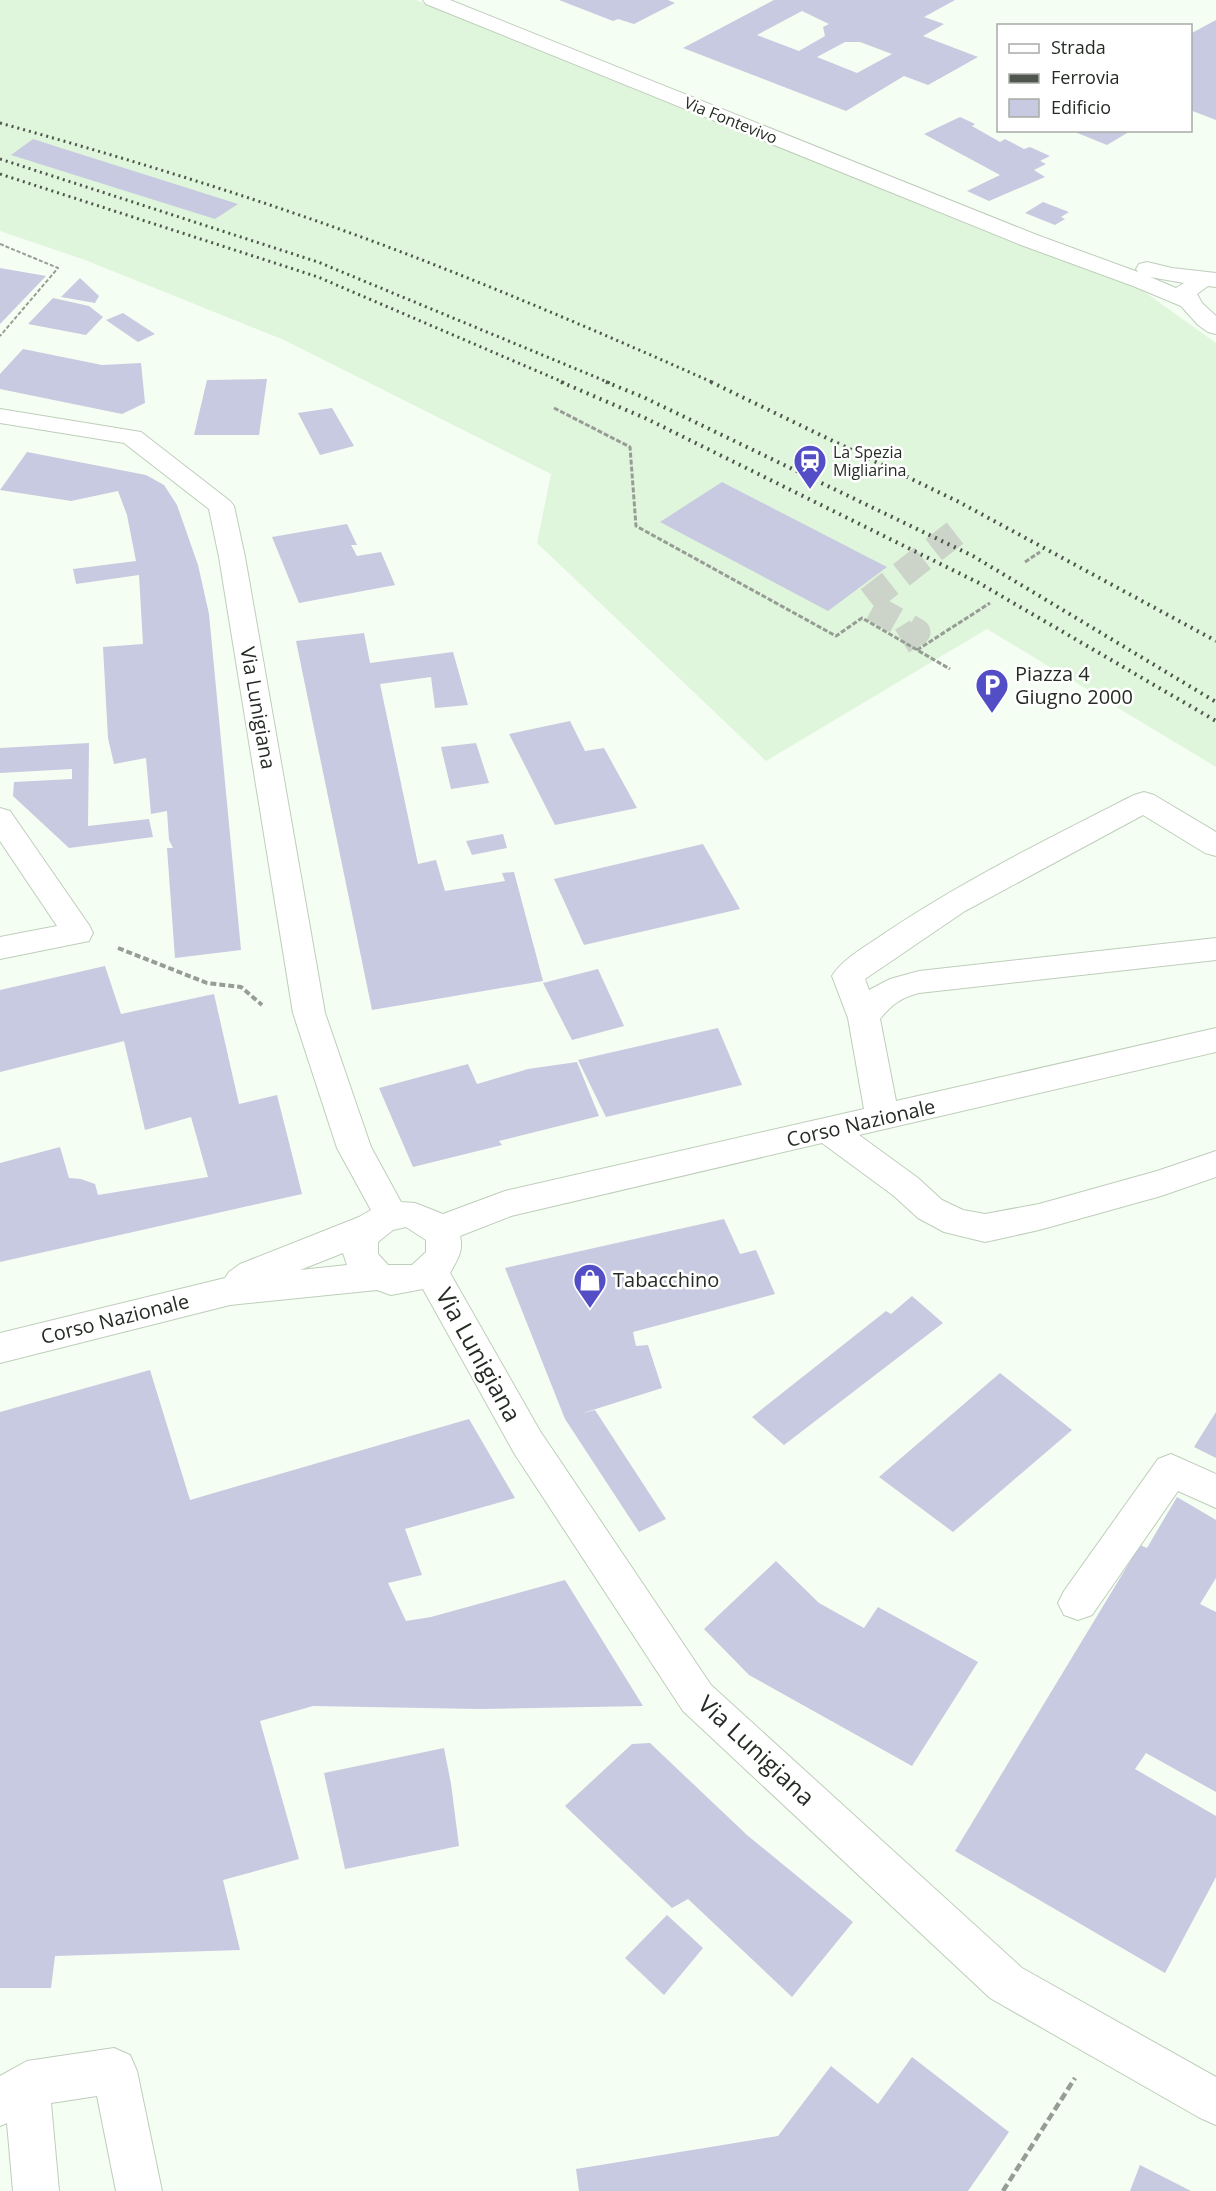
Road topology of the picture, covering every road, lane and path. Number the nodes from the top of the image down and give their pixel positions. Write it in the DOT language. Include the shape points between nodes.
graph roads {
  1 [pos="433,0"];
  2 [pos="1029,240"];
  3 [pos="0,244"];
  4 [pos="1216,281"];
  5 [pos="1188,301"];
  6 [pos="1216,327"];
  7 [pos="0,336"];
  8 [pos="554,408"];
  9 [pos="0,416"];
  10 [pos="1040,552"];
  11 [pos="1025,562"];
  12 [pos="990,603"];
  13 [pos="917,650"];
  14 [pos="950,669"];
  15 [pos="0,818"];
  16 [pos="1207,840"];
  17 [pos="1216,860"];
  18 [pos="78,933"];
  19 [pos="1209,946"];
  20 [pos="0,948"];
  21 [pos="309,1013"];
  22 [pos="864,1018"];
  23 [pos="1216,1040"];
  24 [pos="882,1118"];
  25 [pos="828,1130"];
  26 [pos="1216,1164"];
  27 [pos="380,1221"];
  28 [pos="439,1230"];
  29 [pos="431,1271"];
  30 [pos="377,1276"];
  31 [pos="230,1290"];
  32 [pos="0,1348"];
  33 [pos="1216,1492"];
  34 [pos="1078,1603"];
  35 [pos="1100,2036"];
  36 [pos="14,2093"];
  37 [pos="1216,2102"];
  38 [pos="36,2191"];
  39 [pos="139,2191"];
  40 [pos="1003,2191"];
  1 -- 2 [label="street, Via Fontevivo"];
  2 -- 4 [label="street, Via Fontevivo" via="1172,275"];
  2 -- 5 [label="street, Via Fontevivo"];
  3 -- 7 [label="path" via="58,268"];
  4 -- 5 [label="street, Via Fontevivo" via="1185,292"];
  5 -- 6 [label="street, Via Fontevivo"];
  8 -- 13 [label="path" via="630,447 636,526 836,636 862,618"];
  9 -- 21 [label="street, Via Lunigiana" via="132,437 221,506"];
  10 -- 11 [label="path"];
  12 -- 13 [label="path"];
  13 -- 14 [label="path"];
  15 -- 18 [label="street"];
  16 -- 17 [label="street"];
  16 -- 22 [label="street" via="1144,802 976,891 876,954 848,976"];
  18 -- 20 [label="street"];
  18 -- 21 [label="path" via="207,982 241,987 276,1016"];
  19 -- 22 [label="street" via="1172,955 1021,969 900,986 884,993"];
  21 -- 27 [label="street, Via Lunigiana"];
  22 -- 24 [label="street"];
  23 -- 24 [label="street, Corso Nazionale"];
  24 -- 25 [label="street, Corso Nazionale"];
  25 -- 26 [label="street" via="930,1209 956,1222 985,1228 1049,1215"];
  25 -- 28 [label="street, Corso Nazionale" via="505,1204"];
  27 -- 28 [label="street" via="419,1216"];
  27 -- 30 [label="street" via="361,1238 359,1249 367,1269"];
  27 -- 31 [label="street, Corso Nazionale" via="252,1274"];
  28 -- 29 [label="street" via="444,1251"];
  29 -- 30 [label="street" via="405,1281"];
  29 -- 35 [label="street, Via Lunigiana" via="527,1442 697,1698 1006,1983"];
  30 -- 31 [label="street, Corso Nazionale"];
  31 -- 32 [label="street, Corso Nazionale"];
  33 -- 34 [label="street" via="1171,1470"];
  35 -- 37 [label="street, Via Lunigiana"];
  35 -- 40 [label="path"];
  36 -- 38 [label="street"];
  36 -- 39 [label="street" via="114,2071"];
}
